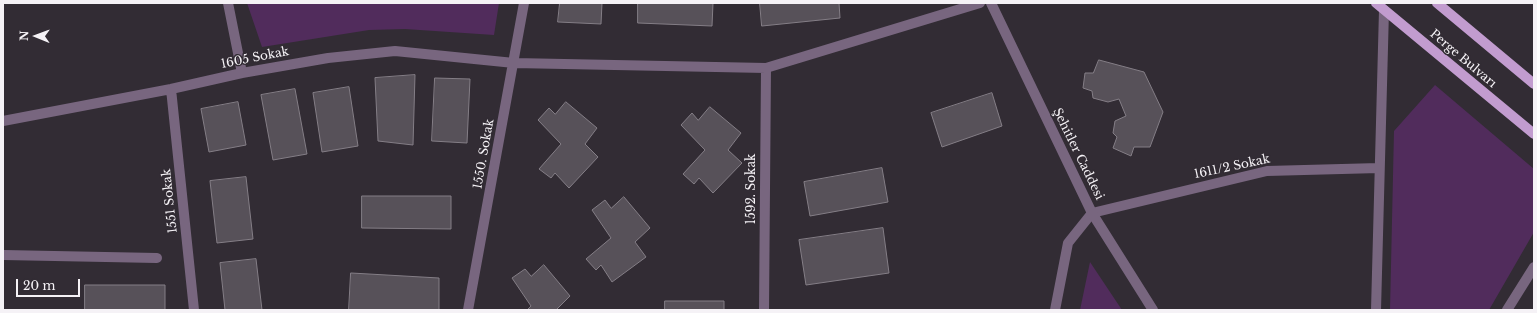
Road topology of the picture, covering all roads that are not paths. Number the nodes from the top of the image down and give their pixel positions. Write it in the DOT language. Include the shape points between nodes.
graph roads {
  1 [pos="228,3"];
  2 [pos="524,3"];
  3 [pos="980,3"];
  4 [pos="991,3"];
  5 [pos="1437,3"];
  6 [pos="1380,6"];
  7 [pos="514,63"];
  8 [pos="766,68"];
  9 [pos="242,73"];
  10 [pos="1534,84"];
  11 [pos="171,89"];
  12 [pos="3,120"];
  13 [pos="1534,134"];
  14 [pos="1379,168"];
  15 [pos="1092,213"];
  16 [pos="3,255"];
  17 [pos="157,258"];
  18 [pos="1534,267"];
  19 [pos="194,310"];
  20 [pos="468,310"];
  21 [pos="764,310"];
  22 [pos="1055,310"];
  23 [pos="1153,310"];
  24 [pos="1376,310"];
  25 [pos="1507,310"];
  1 -- 9 [label="street"];
  2 -- 7 [label="street, 1550. Sokak"];
  3 -- 8 [label="street, 1605 Sokak"];
  4 -- 15 [label="street, Şehitler Caddesi"];
  5 -- 10 [label="main road"];
  6 -- 13 [label="main road, Perge Bulvarı"];
  6 -- 14 [label="street"];
  7 -- 8 [label="street, 1605 Sokak"];
  7 -- 9 [label="street, 1605 Sokak" via="395,51 328,58"];
  7 -- 20 [label="street, 1550. Sokak"];
  8 -- 21 [label="street, 1592. Sokak"];
  9 -- 11 [label="street, 1605 Sokak"];
  11 -- 12 [label="street, 1605 Sokak"];
  11 -- 19 [label="street, 1551 Sokak"];
  14 -- 15 [label="street, 1611/2 Sokak" via="1268,171"];
  14 -- 24 [label="street"];
  15 -- 22 [label="street" via="1068,243"];
  15 -- 23 [label="street, Şehitler Caddesi"];
  16 -- 17 [label="street"];
  18 -- 25 [label="street"];
}
